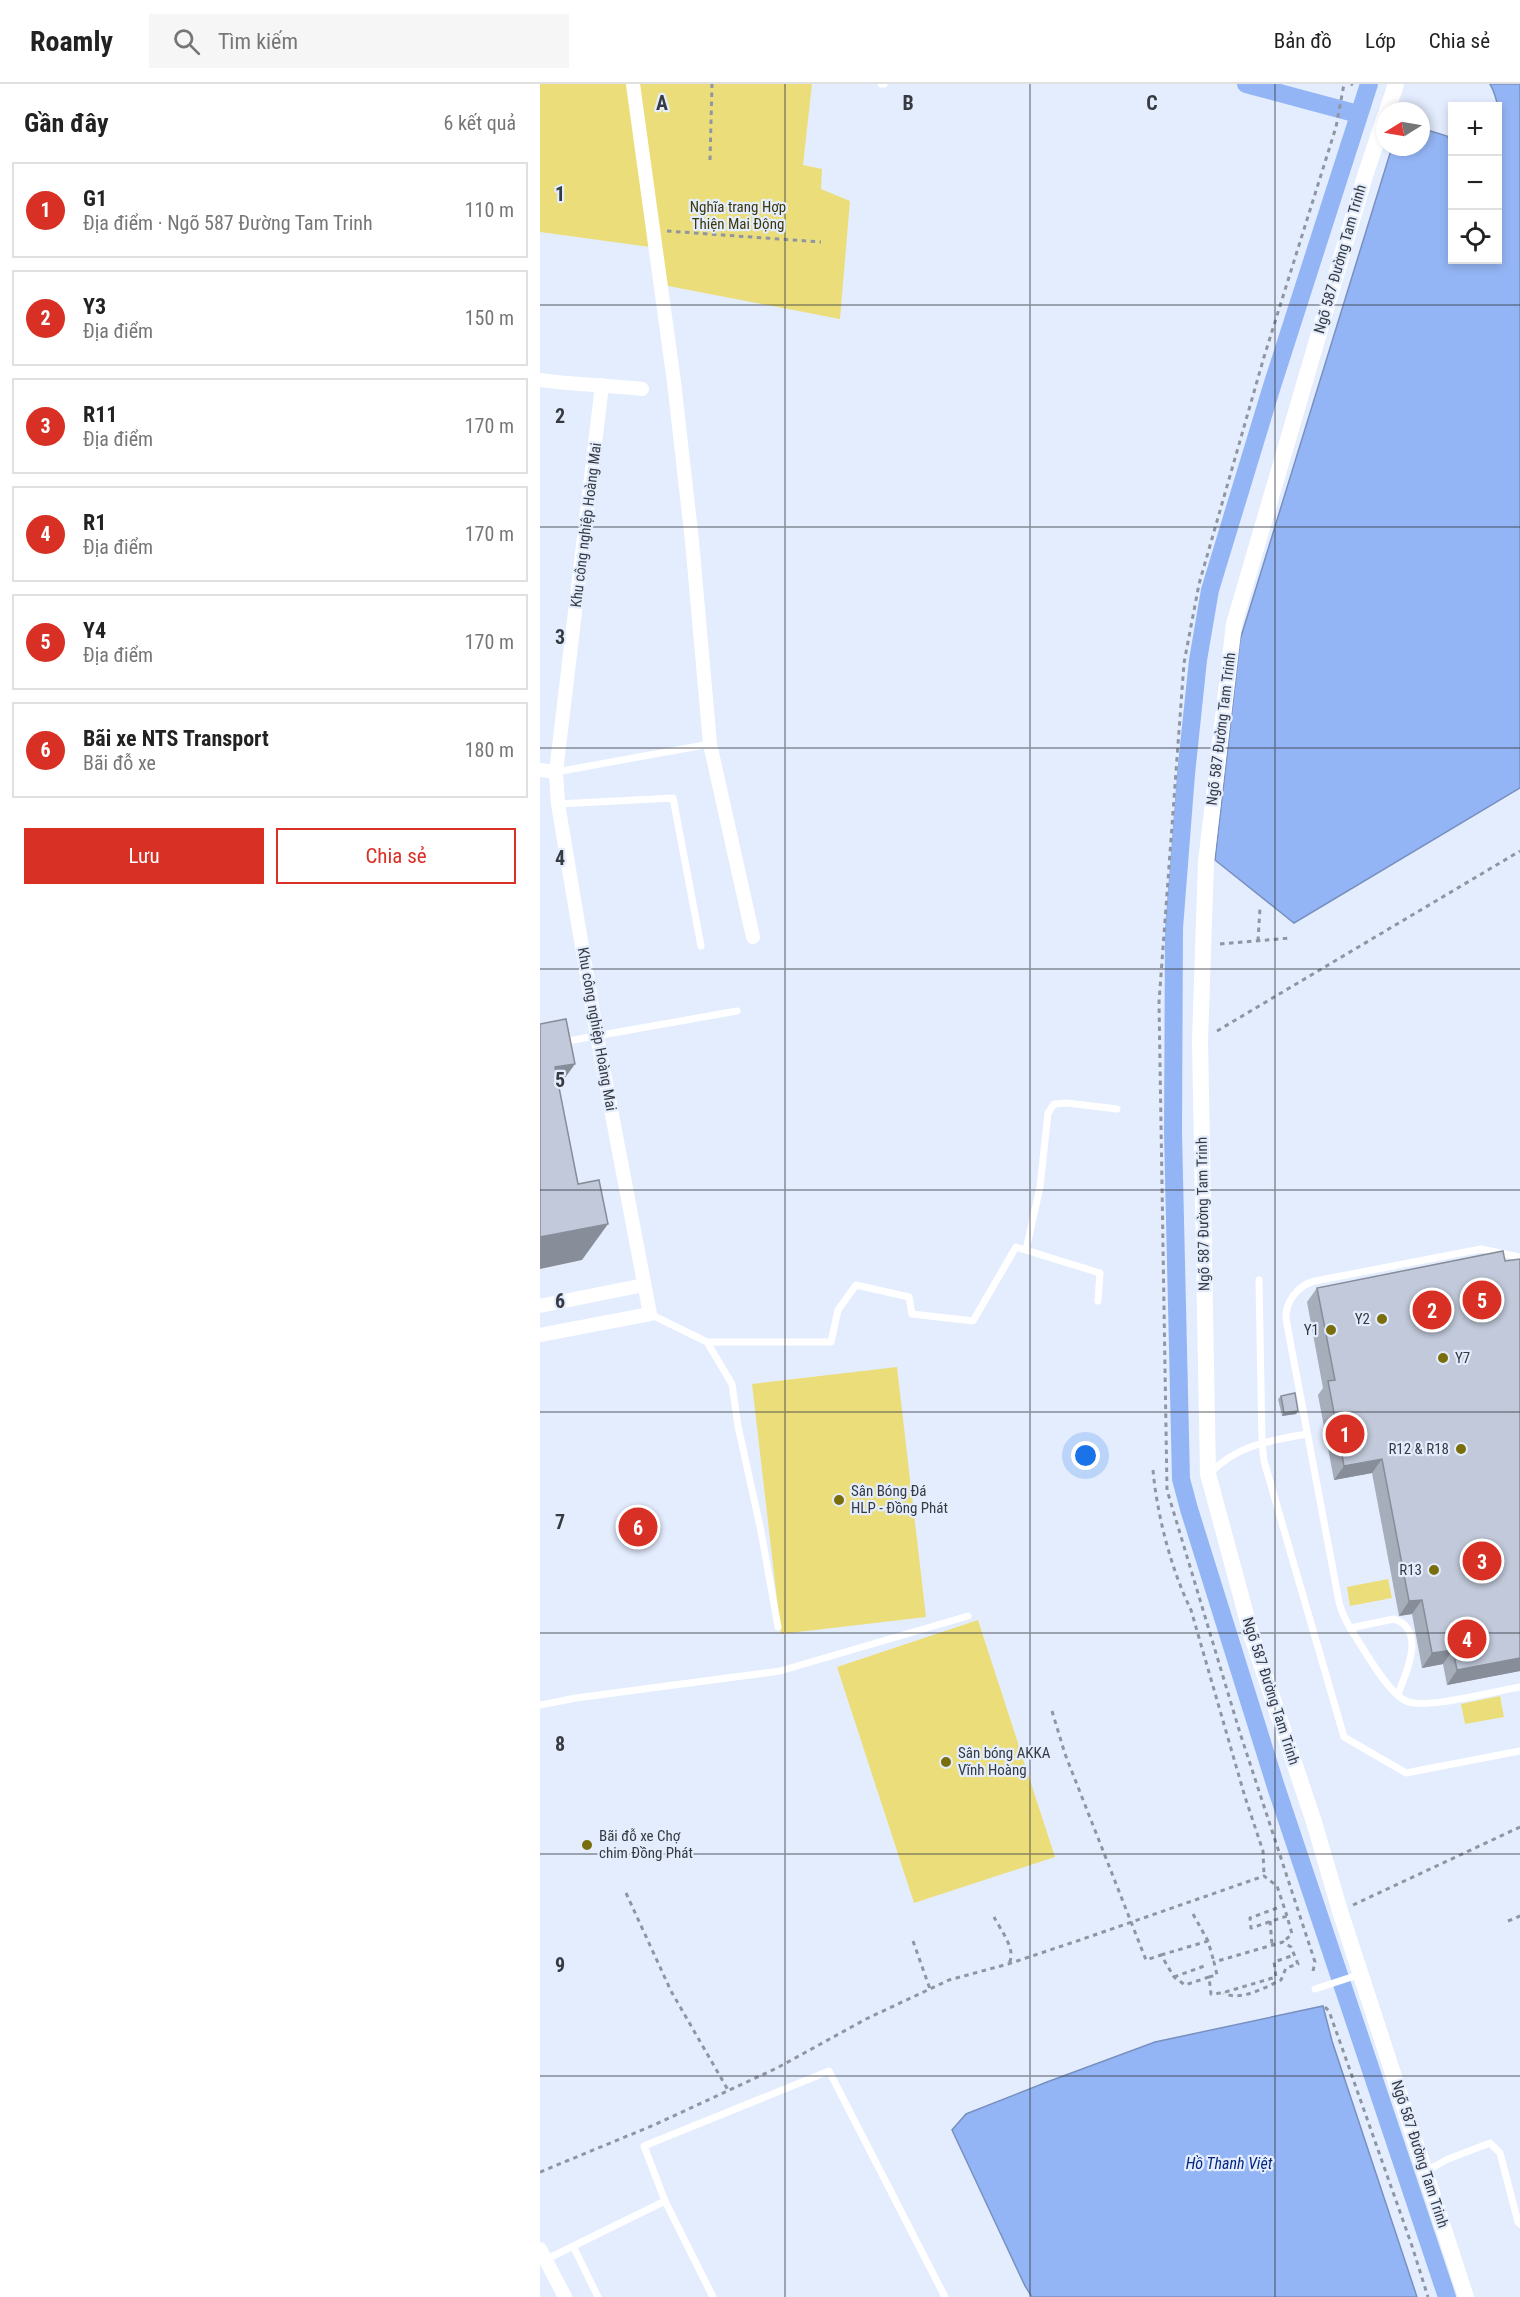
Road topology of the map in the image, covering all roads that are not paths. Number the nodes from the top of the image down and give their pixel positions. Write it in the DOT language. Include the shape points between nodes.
graph roads {
  1 [pos="633,84"];
  2 [pos="1396,84"];
  3 [pos="1390,102"];
  4 [pos="1376,143"];
  5 [pos="540,380"];
  6 [pos="602,385"];
  7 [pos="642,389"];
  8 [pos="710,744"];
  9 [pos="540,770"];
  10 [pos="556,772"];
  11 [pos="558,804"];
  12 [pos="753,937"];
  13 [pos="701,946"];
  14 [pos="737,1011"];
  15 [pos="597,1036"];
  16 [pos="558,1043"];
  17 [pos="1116,1109"];
  18 [pos="1026,1250"];
  19 [pos="1520,1257"];
  20 [pos="1259,1280"];
  21 [pos="644,1285"];
  22 [pos="1098,1301"];
  23 [pos="540,1306"];
  24 [pos="650,1314"];
  25 [pos="540,1335"];
  26 [pos="707,1342"];
  27 [pos="1307,1434"];
  28 [pos="1262,1443"];
  29 [pos="1208,1474"];
  30 [pos="968,1616"];
  31 [pos="778,1627"];
  32 [pos="1350,1628"];
  33 [pos="1520,1687"];
  34 [pos="1398,1694"];
  35 [pos="540,1705"];
  36 [pos="1520,1751"];
  37 [pos="1358,1975"];
  38 [pos="1315,1989"];
  39 [pos="1426,2171"];
  40 [pos="665,2201"];
  41 [pos="1520,2224"];
  42 [pos="573,2246"];
  43 [pos="543,2254"];
  44 [pos="565,2297"];
  45 [pos="598,2297"];
  46 [pos="714,2297"];
  47 [pos="945,2297"];
  48 [pos="1466,2297"];
  1 -- 8 [label="street" via="674,382"];
  2 -- 3 [label="street"];
  4 -- 29 [label="street, Ngõ 587 Đường Tam Trinh" via="1234,624 1206,862 1200,1041"];
  5 -- 6 [label="street"];
  6 -- 7 [label="street"];
  6 -- 10 [label="street, Khu công nghiệp Hoàng Mai"];
  8 -- 10 [label="lane"];
  8 -- 12 [label="street"];
  9 -- 10 [label="street"];
  10 -- 11 [label="street, Khu công nghiệp Hoàng Mai"];
  11 -- 13 [label="lane" via="673,798"];
  11 -- 15 [label="street, Khu công nghiệp Hoàng Mai"];
  14 -- 15 [label="lane"];
  15 -- 16 [label="lane"];
  15 -- 21 [label="street, Khu công nghiệp Hoàng Mai"];
  17 -- 18 [label="lane" via="1054,1104 1048,1113 1040,1187"];
  18 -- 22 [label="lane" via="1100,1273"];
  18 -- 26 [label="lane" via="1016,1246 973,1321 912,1314 909,1297 856,1285 838,1310 831,1342"];
  19 -- 27 [label="lane" via="1481,1249 1315,1281 1300,1288 1286,1309 1286,1319"];
  20 -- 28 [label="lane"];
  21 -- 23 [label="street"];
  21 -- 24 [label="street, Khu công nghiệp Hoàng Mai"];
  24 -- 25 [label="street"];
  24 -- 26 [label="lane"];
  26 -- 31 [label="lane" via="732,1384"];
  27 -- 28 [label="lane"];
  27 -- 32 [label="lane" via="1339,1602"];
  28 -- 29 [label="lane" via="1225,1458"];
  28 -- 36 [label="lane" via="1344,1737 1406,1773"];
  29 -- 37 [label="street, Ngõ 587 Đường Tam Trinh" via="1252,1637 1314,1822"];
  30 -- 35 [label="lane" via="780,1671"];
  32 -- 34 [label="lane"];
  32 -- 34 [label="lane" via="1394,1619 1405,1627 1413,1647"];
  33 -- 34 [label="lane" via="1414,1704"];
  37 -- 38 [label="lane"];
  37 -- 39 [label="street, Ngõ 587 Đường Tam Trinh"];
  39 -- 41 [label="lane" via="1448,2158 1490,2143 1500,2153"];
  39 -- 48 [label="street, Ngõ 587 Đường Tam Trinh"];
  40 -- 42 [label="lane"];
  40 -- 46 [label="lane"];
  40 -- 47 [label="lane" via="644,2146 829,2071"];
  42 -- 43 [label="lane"];
  42 -- 45 [label="lane"];
  43 -- 44 [label="street"];
}
